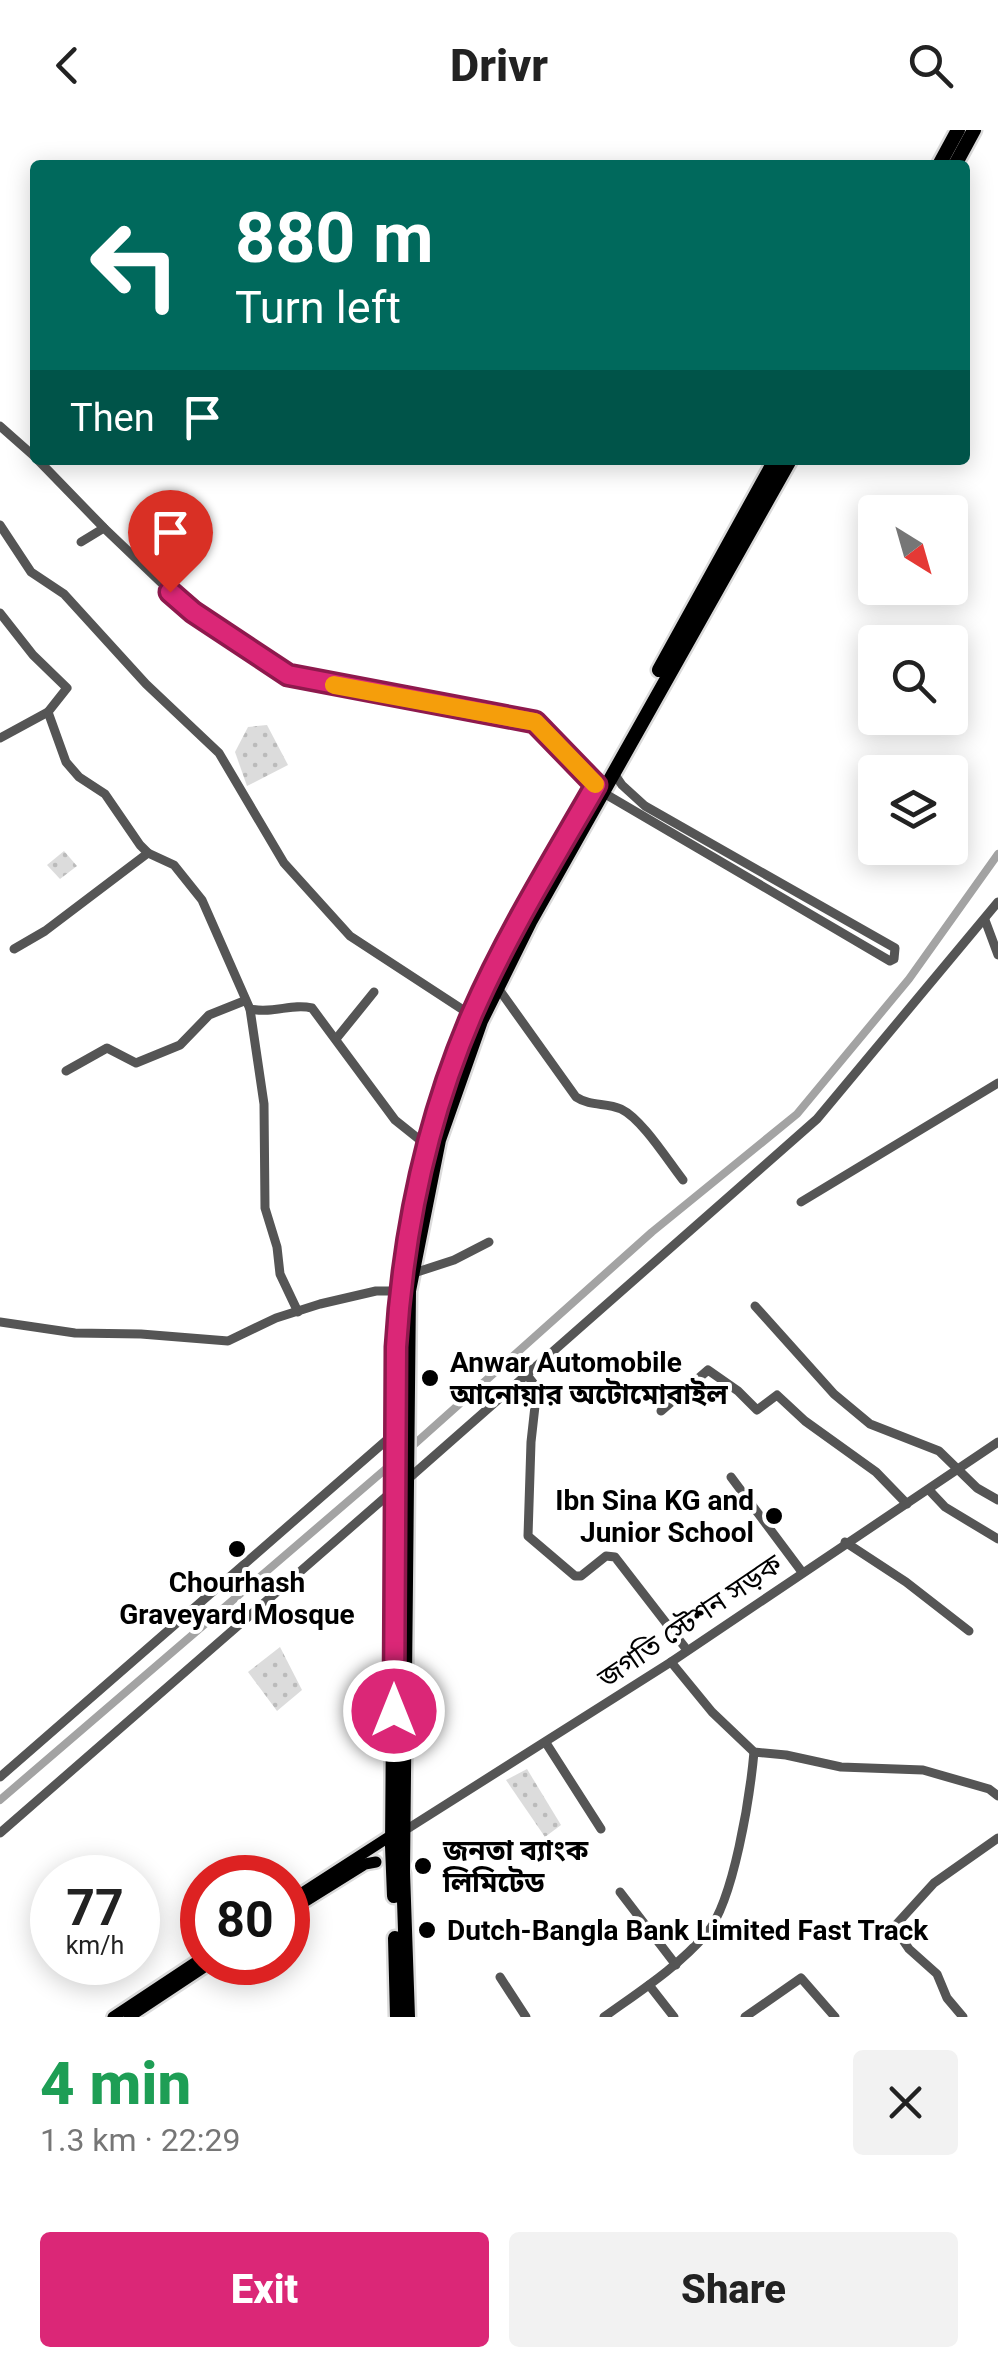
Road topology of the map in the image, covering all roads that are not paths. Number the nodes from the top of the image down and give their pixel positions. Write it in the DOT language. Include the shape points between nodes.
graph roads {
  1 [pos="958,130"];
  2 [pos="974,130"];
  3 [pos="942,160"];
  4 [pos="958,160"];
  5 [pos="0,426"];
  6 [pos="30,454"];
  7 [pos="42,465"];
  8 [pos="771,465"];
  9 [pos="787,465"];
  10 [pos="0,525"];
  11 [pos="104,528"];
  12 [pos="81,542"];
  13 [pos="0,613"];
  14 [pos="48,712"];
  15 [pos="0,738"];
  16 [pos="604,780"];
  17 [pos="148,853"];
  18 [pos="998,902"];
  19 [pos="985,920"];
  20 [pos="14,949"];
  21 [pos="998,954"];
  22 [pos="498,986"];
  23 [pos="374,992"];
  24 [pos="247,1005"];
  25 [pos="476,1018"];
  26 [pos="336,1039"];
  27 [pos="66,1071"];
  28 [pos="998,1084"];
  29 [pos="431,1150"];
  30 [pos="683,1180"];
  31 [pos="802,1202"];
  32 [pos="490,1242"];
  33 [pos="414,1272"];
  34 [pos="404,1291"];
  35 [pos="755,1306"];
  36 [pos="298,1312"];
  37 [pos="0,1322"];
  38 [pos="527,1375"];
  39 [pos="660,1411"];
  40 [pos="400,1431"];
  41 [pos="998,1442"];
  42 [pos="960,1470"];
  43 [pos="730,1477"];
  44 [pos="399,1482"];
  45 [pos="929,1490"];
  46 [pos="998,1500"];
  47 [pos="906,1504"];
  48 [pos="998,1539"];
  49 [pos="845,1542"];
  50 [pos="802,1572"];
  51 [pos="969,1631"];
  52 [pos="686,1650"];
  53 [pos="671,1662"];
  54 [pos="546,1743"];
  55 [pos="754,1752"];
  56 [pos="0,1778"];
  57 [pos="998,1796"];
  58 [pos="601,1829"];
  59 [pos="0,1832"];
  60 [pos="398,1832"];
  61 [pos="998,1838"];
  62 [pos="370,1846"];
  63 [pos="376,1862"];
  64 [pos="398,1869"];
  65 [pos="310,1887"];
  66 [pos="620,1892"];
  67 [pos="310,1898"];
  68 [pos="676,1966"];
  69 [pos="180,1976"];
  70 [pos="500,1977"];
  71 [pos="180,1979"];
  72 [pos="171,1984"];
  73 [pos="649,1984"];
  74 [pos="749,2016"];
  75 [pos="113,2017"];
  76 [pos="130,2017"];
  77 [pos="397,2017"];
  78 [pos="408,2017"];
  79 [pos="526,2017"];
  80 [pos="604,2017"];
  81 [pos="674,2017"];
  82 [pos="835,2017"];
  83 [pos="963,2017"];
  1 -- 3 [label="highway"];
  2 -- 4 [label="highway"];
  5 -- 6 [label="street"];
  7 -- 11 [label="street"];
  8 -- 16 [label="highway"];
  9 -- 16 [label="highway"];
  10 -- 25 [label="street" via="31,572 64,594 219,753 284,863 341,927"];
  11 -- 12 [label="street"];
  11 -- 16 [label="street" via="193,612 288,675 535,722"];
  13 -- 14 [label="street" via="66,688"];
  14 -- 15 [label="street"];
  14 -- 17 [label="street" via="66,762 105,794"];
  16 -- 16 [label="street" via="895,948 896,956 890,961"];
  16 -- 22 [label="highway"];
  16 -- 25 [label="highway" via="521,918"];
  17 -- 20 [label="street"];
  17 -- 24 [label="street" via="174,865 202,900"];
  18 -- 19 [label="street"];
  19 -- 21 [label="street"];
  19 -- 38 [label="street" via="817,1119"];
  22 -- 25 [label="highway"];
  22 -- 30 [label="street" via="576,1097 622,1110"];
  23 -- 26 [label="street"];
  24 -- 26 [label="street" via="268,1013 312,1008"];
  24 -- 27 [label="street" via="209,1015 180,1046 161,1055 136,1063 107,1048"];
  24 -- 36 [label="street" via="264,1104 265,1208 280,1274"];
  25 -- 29 [label="highway"];
  26 -- 29 [label="street" via="395,1120"];
  28 -- 31 [label="street"];
  29 -- 33 [label="highway"];
  29 -- 34 [label="highway"];
  32 -- 33 [label="street"];
  33 -- 34 [label="highway"];
  34 -- 36 [label="street" via="376,1291"];
  34 -- 40 [label="highway"];
  35 -- 42 [label="street" via="870,1424 939,1451"];
  36 -- 37 [label="street" via="228,1341"];
  38 -- 44 [label="street"];
  38 -- 52 [label="street" via="537,1388 528,1536 576,1576 615,1557"];
  39 -- 47 [label="street" via="708,1370 756,1410 778,1395"];
  40 -- 44 [label="highway"];
  40 -- 56 [label="street"];
  41 -- 42 [label="street, জগতি স্টেশন সড়ক"];
  42 -- 45 [label="street, জগতি স্টেশন সড়ক"];
  42 -- 46 [label="street"];
  43 -- 50 [label="street"];
  44 -- 59 [label="street"];
  44 -- 60 [label="highway"];
  45 -- 47 [label="street, জগতি স্টেশন সড়ক"];
  45 -- 48 [label="street"];
  47 -- 49 [label="street, জগতি স্টেশন সড়ক"];
  49 -- 50 [label="street, জগতি স্টেশন সড়ক"];
  49 -- 51 [label="street"];
  50 -- 52 [label="street, জগতি স্টেশন সড়ক"];
  52 -- 53 [label="street, জগতি স্টেশন সড়ক"];
  53 -- 54 [label="street, জগতি স্টেশন সড়ক"];
  53 -- 55 [label="street"];
  54 -- 58 [label="street"];
  54 -- 60 [label="street, জগতি স্টেশন সড়ক"];
  55 -- 57 [label="street" via="840,1767 923,1770"];
  55 -- 68 [label="street" via="744,1827 720,1914"];
  60 -- 62 [label="main road"];
  60 -- 64 [label="highway"];
  61 -- 83 [label="street" via="934,1882 894,1927"];
  62 -- 63 [label="main road"];
  62 -- 65 [label="main road"];
  63 -- 64 [label="main road"];
  63 -- 67 [label="main road"];
  64 -- 77 [label="highway"];
  64 -- 78 [label="highway"];
  66 -- 68 [label="street"];
  68 -- 73 [label="street"];
  69 -- 72 [label="main road"];
  70 -- 79 [label="street"];
  71 -- 72 [label="main road"];
  72 -- 75 [label="main road"];
  72 -- 76 [label="main road"];
  73 -- 80 [label="street"];
  73 -- 81 [label="street"];
  74 -- 82 [label="street" via="802,1978"];
}
